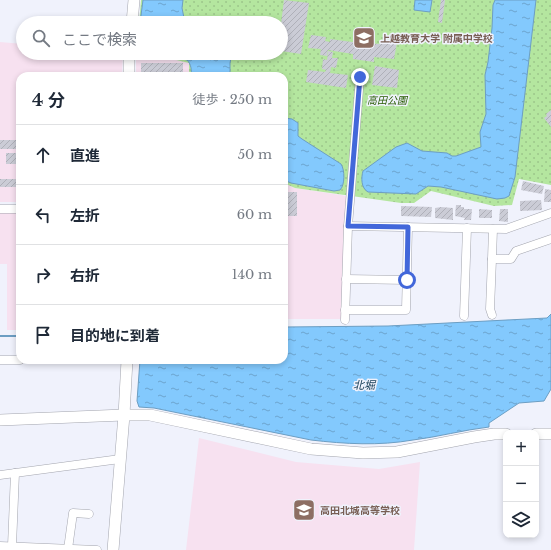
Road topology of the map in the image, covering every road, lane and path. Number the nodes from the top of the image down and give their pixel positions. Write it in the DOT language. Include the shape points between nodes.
graph roads {
  1 [pos="134,0"];
  2 [pos="133,16"];
  3 [pos="129,60"];
  4 [pos="129,72"];
  5 [pos="360,77"];
  6 [pos="0,209"];
  7 [pos="16,209"];
  8 [pos="551,213"];
  9 [pos="348,226"];
  10 [pos="408,227"];
  11 [pos="467,228"];
  12 [pos="493,229"];
  13 [pos="551,239"];
  14 [pos="492,259"];
  15 [pos="346,279"];
  16 [pos="407,280"];
  17 [pos="345,310"];
  18 [pos="492,315"];
  19 [pos="464,316"];
  20 [pos="345,320"];
  21 [pos="0,360"];
  22 [pos="16,360"];
  23 [pos="127,364"];
  24 [pos="124,415"];
  25 [pos="0,420"];
  26 [pos="503,434"];
  27 [pos="539,434"];
  28 [pos="551,434"];
  29 [pos="120,459"];
  30 [pos="15,473"];
  31 [pos="0,475"];
  32 [pos="88,514"];
  33 [pos="0,546"];
  34 [pos="12,546"];
  35 [pos="68,549"];
  36 [pos="97,550"];
  37 [pos="113,550"];
  1 -- 2 [label="street"];
  3 -- 4 [label="street"];
  5 -- 9 [label="street"];
  6 -- 7 [label="street"];
  8 -- 12 [label="street" via="506,229"];
  9 -- 10 [label="street"];
  9 -- 15 [label="street"];
  10 -- 11 [label="street"];
  10 -- 16 [label="street"];
  11 -- 12 [label="street"];
  11 -- 19 [label="street"];
  12 -- 14 [label="street"];
  13 -- 14 [label="street" via="516,251 512,259"];
  14 -- 18 [label="street"];
  15 -- 16 [label="street"];
  15 -- 17 [label="street"];
  16 -- 17 [label="street" via="406,310"];
  17 -- 20 [label="street"];
  21 -- 22 [label="street"];
  23 -- 24 [label="street"];
  24 -- 25 [label="street"];
  24 -- 26 [label="street" via="150,415 311,449 362,453 397,452"];
  24 -- 29 [label="street"];
  27 -- 28 [label="street"];
  29 -- 30 [label="street"];
  29 -- 37 [label="street"];
  30 -- 31 [label="street"];
  30 -- 34 [label="street"];
  32 -- 35 [label="street" via="73,513"];
  33 -- 34 [label="street"];
  34 -- 35 [label="street"];
  35 -- 36 [label="street"];
}
